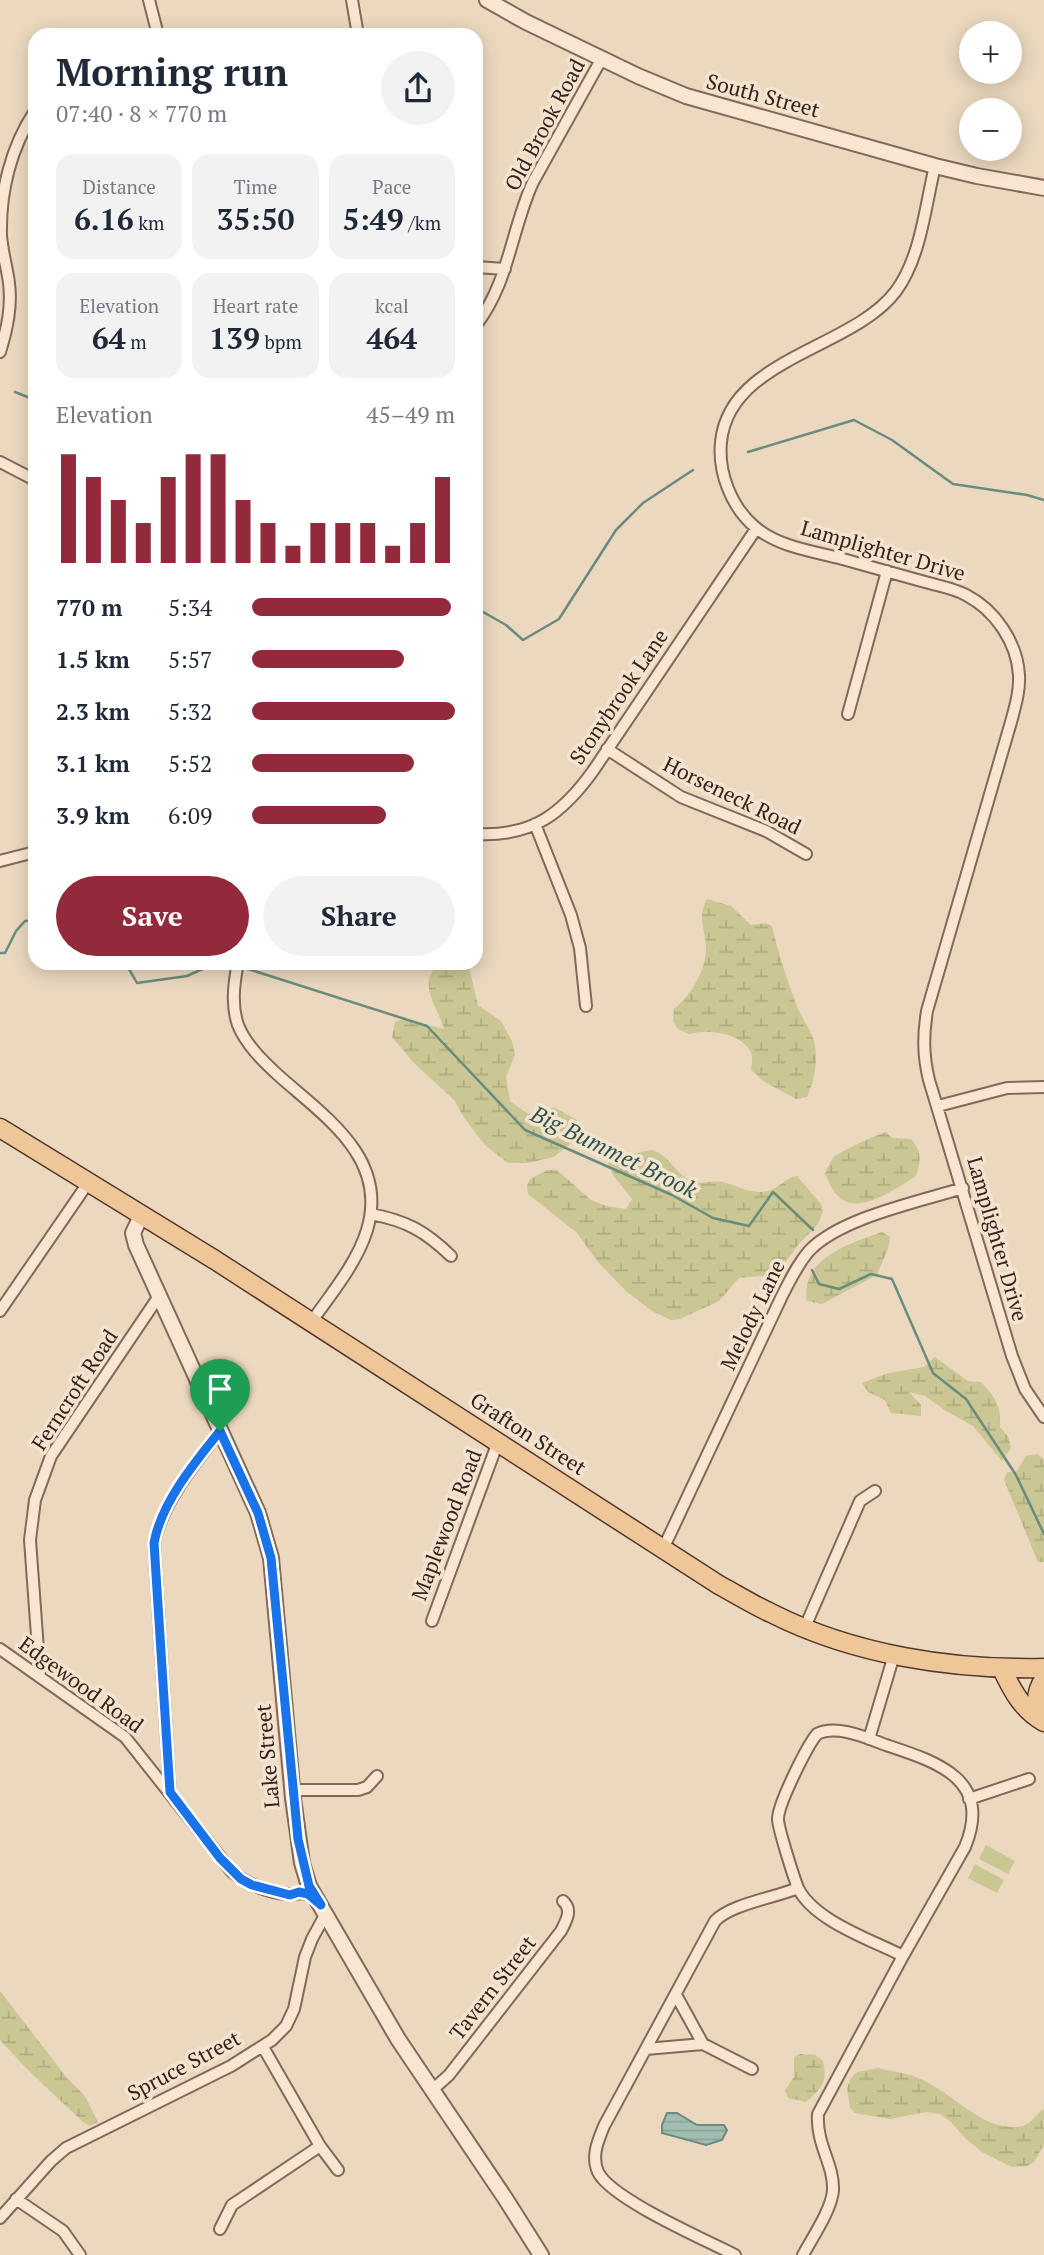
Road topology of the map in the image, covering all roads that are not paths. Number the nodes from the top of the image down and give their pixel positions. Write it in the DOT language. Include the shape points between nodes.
graph roads {
  1 [pos="149,0"];
  2 [pos="352,0"];
  3 [pos="487,0"];
  4 [pos="156,28"];
  5 [pos="357,28"];
  6 [pos="602,58"];
  7 [pos="28,123"];
  8 [pos="935,166"];
  9 [pos="1044,188"];
  10 [pos="483,267"];
  11 [pos="505,269"];
  12 [pos="483,315"];
  13 [pos="0,352"];
  14 [pos="0,462"];
  15 [pos="28,476"];
  16 [pos="756,529"];
  17 [pos="887,571"];
  18 [pos="848,714"];
  19 [pos="607,749"];
  20 [pos="535,824"];
  21 [pos="483,833"];
  22 [pos="806,853"];
  23 [pos="28,854"];
  24 [pos="0,860"];
  25 [pos="236,970"];
  26 [pos="586,1006"];
  27 [pos="1044,1087"];
  28 [pos="938,1106"];
  29 [pos="0,1128"];
  30 [pos="88,1183"];
  31 [pos="963,1188"];
  32 [pos="371,1214"];
  33 [pos="141,1216"];
  34 [pos="451,1256"];
  35 [pos="159,1296"];
  36 [pos="0,1311"];
  37 [pos="312,1321"];
  38 [pos="1044,1417"];
  39 [pos="220,1431"];
  40 [pos="500,1443"];
  41 [pos="875,1491"];
  42 [pos="663,1549"];
  43 [pos="432,1621"];
  44 [pos="805,1628"];
  45 [pos="0,1649"];
  46 [pos="894,1655"];
  47 [pos="1044,1668"];
  48 [pos="1002,1669"];
  49 [pos="40,1677"];
  50 [pos="1044,1679"];
  51 [pos="1044,1719"];
  52 [pos="869,1739"];
  53 [pos="377,1776"];
  54 [pos="1029,1779"];
  55 [pos="292,1790"];
  56 [pos="170,1792"];
  57 [pos="969,1799"];
  58 [pos="798,1888"];
  59 [pos="563,1901"];
  60 [pos="321,1905"];
  61 [pos="904,1956"];
  62 [pos="676,1995"];
  63 [pos="704,2044"];
  64 [pos="263,2046"];
  65 [pos="646,2049"];
  66 [pos="752,2069"];
  67 [pos="431,2091"];
  68 [pos="320,2146"];
  69 [pos="338,2170"];
  70 [pos="16,2199"];
  71 [pos="0,2218"];
  72 [pos="220,2229"];
  73 [pos="80,2255"];
  74 [pos="541,2255"];
  75 [pos="735,2255"];
  76 [pos="803,2255"];
  1 -- 4 [label="street"];
  2 -- 5 [label="street"];
  3 -- 6 [label="street, South Street"];
  6 -- 8 [label="street, South Street" via="686,96"];
  6 -- 11 [label="street, Old Brook Road" via="533,182"];
  7 -- 13 [label="street" via="10,162 3,195 1,236 10,297"];
  8 -- 9 [label="street, South Street"];
  8 -- 16 [label="street, Lamplighter Drive" via="913,259 894,293 864,318 760,377 727,419 721,443 723,471 733,499"];
  10 -- 11 [label="street"];
  11 -- 12 [label="street, Old Brook Road"];
  14 -- 15 [label="street"];
  16 -- 17 [label="street, Lamplighter Drive" via="794,546"];
  16 -- 19 [label="street, Stonybrook Lane"];
  17 -- 18 [label="street"];
  17 -- 28 [label="street, Lamplighter Drive" via="958,591 985,608 1007,634 1019,674 1011,722 922,1037 924,1062"];
  19 -- 20 [label="street, Stonybrook Lane" via="567,804"];
  19 -- 22 [label="street, Horseneck Road" via="681,797 766,831"];
  20 -- 21 [label="street, Stonybrook Lane"];
  20 -- 26 [label="street" via="571,915 580,948"];
  23 -- 24 [label="street"];
  25 -- 32 [label="street" via="233,1004 248,1044 352,1144 370,1180"];
  27 -- 28 [label="street" via="1007,1088"];
  28 -- 31 [label="street, Lamplighter Drive"];
  29 -- 30 [label="main road, Grafton Street"];
  30 -- 33 [label="main road, Grafton Street"];
  30 -- 36 [label="street"];
  31 -- 38 [label="street, Lamplighter Drive" via="1015,1364"];
  31 -- 42 [label="street, Melody Lane" via="849,1224 808,1252 787,1287"];
  32 -- 34 [label="street" via="410,1225"];
  32 -- 37 [label="street" via="357,1253"];
  33 -- 35 [label="street, Lake Street" via="133,1237"];
  33 -- 37 [label="main road, Grafton Street"];
  35 -- 39 [label="street, Lake Street"];
  35 -- 49 [label="street, Ferncroft Road" via="51,1456 35,1500 30,1540"];
  37 -- 40 [label="main road, Grafton Street"];
  39 -- 55 [label="street, Lake Street" via="258,1513 271,1558"];
  39 -- 56 [label="street" via="159,1519 154,1543"];
  40 -- 42 [label="main road, Grafton Street"];
  40 -- 43 [label="street, Maplewood Road"];
  41 -- 44 [label="street" via="858,1505"];
  42 -- 44 [label="main road, Grafton Street" via="733,1593"];
  44 -- 46 [label="main road, Grafton Street"];
  45 -- 49 [label="street, Edgewood Road"];
  46 -- 48 [label="main road, Grafton Street"];
  46 -- 52 [label="street"];
  47 -- 48 [label="main road, Grafton Street"];
  48 -- 51 [label="main road" via="1020,1702"];
  49 -- 56 [label="street, Edgewood Road" via="125,1737"];
  50 -- 51 [label="main road" via="1037,1698"];
  52 -- 57 [label="street" via="944,1767 959,1780"];
  52 -- 58 [label="street" via="833,1731 817,1734 787,1791 778,1823"];
  53 -- 55 [label="street" via="358,1790"];
  54 -- 57 [label="street"];
  55 -- 60 [label="street, Lake Street" via="302,1863"];
  56 -- 60 [label="street, Edgewood Road" via="241,1879 290,1895 308,1894"];
  57 -- 61 [label="street" via="972,1821 968,1840"];
  58 -- 61 [label="street" via="808,1904 828,1918"];
  58 -- 62 [label="street" via="717,1918"];
  59 -- 67 [label="street, Tavern Street" via="569,1913 561,1931 449,2075"];
  60 -- 64 [label="street, Spruce Street" via="324,1917 305,1957 293,2009 280,2033"];
  60 -- 67 [label="street, Lake Street"];
  61 -- 76 [label="street" via="818,2114 833,2192"];
  62 -- 63 [label="street"];
  62 -- 65 [label="street"];
  63 -- 65 [label="street"];
  63 -- 66 [label="street"];
  64 -- 68 [label="street"];
  64 -- 70 [label="street, Spruce Street" via="66,2148"];
  65 -- 75 [label="street" via="597,2141 598,2173 626,2198"];
  67 -- 74 [label="street, Lake Street"];
  68 -- 69 [label="street"];
  68 -- 72 [label="street" via="232,2205"];
  70 -- 71 [label="street, Spruce Street"];
  70 -- 73 [label="street" via="63,2231"];
}
